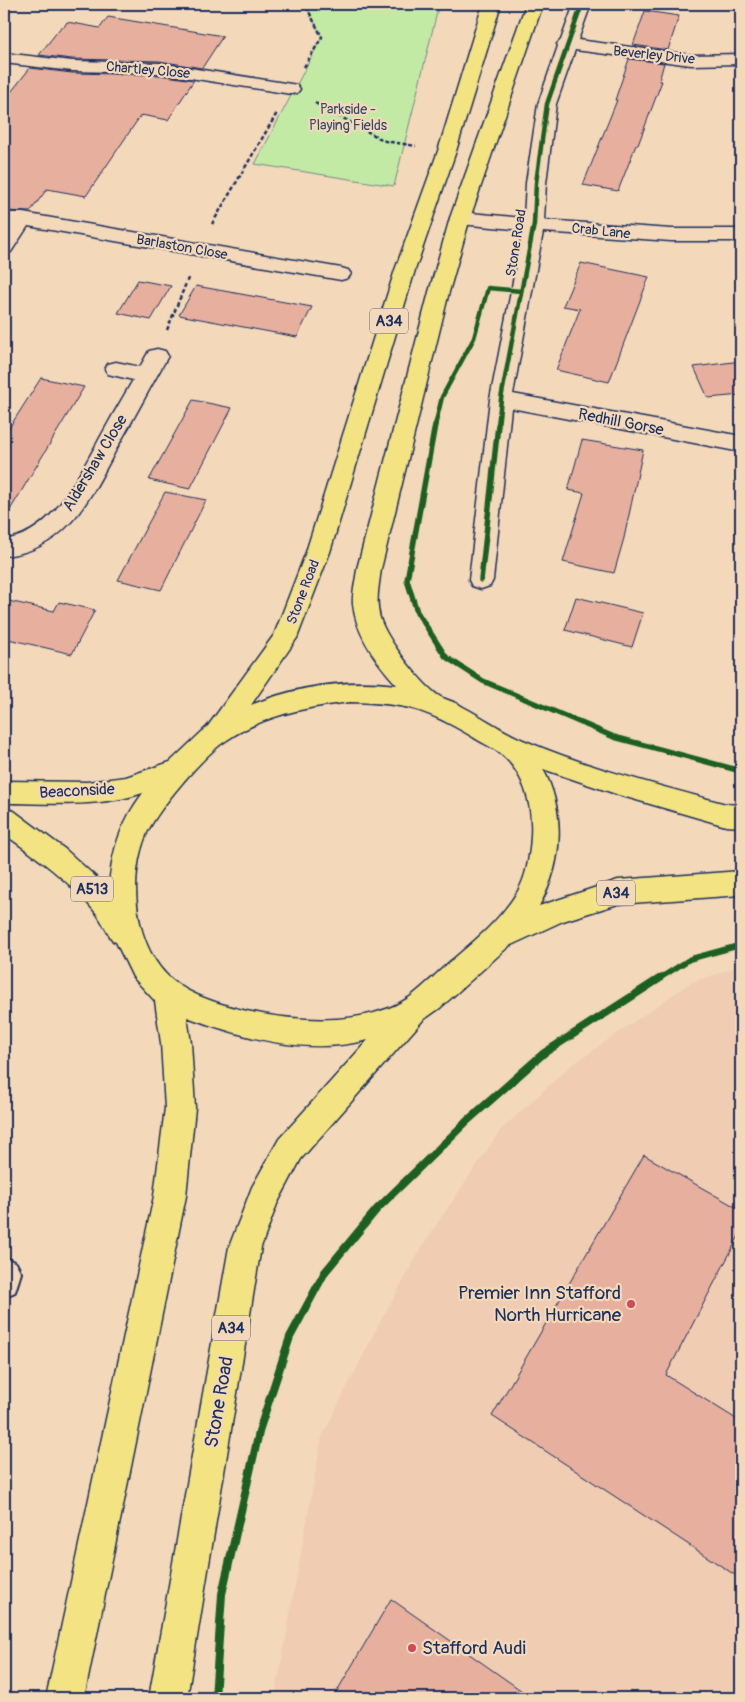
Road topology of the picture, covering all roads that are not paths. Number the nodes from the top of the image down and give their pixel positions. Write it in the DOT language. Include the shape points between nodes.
graph roads {
  1 [pos="492,4"];
  2 [pos="535,4"];
  3 [pos="582,4"];
  4 [pos="566,44"];
  5 [pos="4,58"];
  6 [pos="741,59"];
  7 [pos="291,89"];
  8 [pos="460,218"];
  9 [pos="13,219"];
  10 [pos="534,224"];
  11 [pos="741,235"];
  12 [pos="4,248"];
  13 [pos="341,274"];
  14 [pos="116,369"];
  15 [pos="501,398"];
  16 [pos="741,444"];
  17 [pos="4,548"];
  18 [pos="481,580"];
  19 [pos="430,703"];
  20 [pos="216,734"];
  21 [pos="509,746"];
  22 [pos="178,770"];
  23 [pos="4,792"];
  24 [pos="741,816"];
  25 [pos="4,819"];
  26 [pos="741,883"];
  27 [pos="499,938"];
  28 [pos="130,942"];
  29 [pos="169,996"];
  30 [pos="413,1011"];
  31 [pos="65,1698"];
  32 [pos="168,1698"];
  1 -- 20 [label="highway, Stone Road / A34" via="318,552 285,638"];
  2 -- 8 [label="highway, A34"];
  3 -- 4 [label="street, Stone Road"];
  4 -- 6 [label="street, Beverley Drive" via="691,60"];
  4 -- 10 [label="street, Stone Road" via="547,104 536,182"];
  5 -- 7 [label="street, Chartley Close" via="72,66 159,68"];
  8 -- 10 [label="street, Crab Lane"];
  8 -- 19 [label="highway, A34" via="369,569 365,602 370,626 386,654"];
  9 -- 12 [label="street, Barlaston Close"];
  9 -- 13 [label="street, Barlaston Close"];
  10 -- 11 [label="street, Crab Lane" via="660,236"];
  10 -- 15 [label="street, Stone Road"];
  14 -- 17 [label="street, Aldershaw Close" via="152,366 75,503 60,522 34,539"];
  15 -- 16 [label="street, Redhill Gorse"];
  15 -- 18 [label="street, Stone Road"];
  19 -- 20 [label="highway" via="374,692 327,694 258,713"];
  19 -- 21 [label="highway" via="469,721"];
  20 -- 22 [label="highway"];
  21 -- 24 [label="highway" via="647,794"];
  21 -- 27 [label="highway" via="528,767 542,796 543,856 531,893"];
  22 -- 23 [label="highway, Beaconside" via="126,788 87,794"];
  22 -- 28 [label="highway" via="153,800 132,837 122,884 123,917"];
  25 -- 28 [label="highway, A513" via="82,878 106,904"];
  26 -- 27 [label="highway, A34" via="618,892 556,911"];
  27 -- 30 [label="highway"];
  28 -- 29 [label="highway" via="149,975"];
  29 -- 30 [label="highway" via="216,1015 280,1032 365,1028"];
  29 -- 31 [label="highway" via="180,1108 170,1196"];
  30 -- 32 [label="highway, Stone Road / A34" via="290,1149 263,1198 248,1239"];
}
